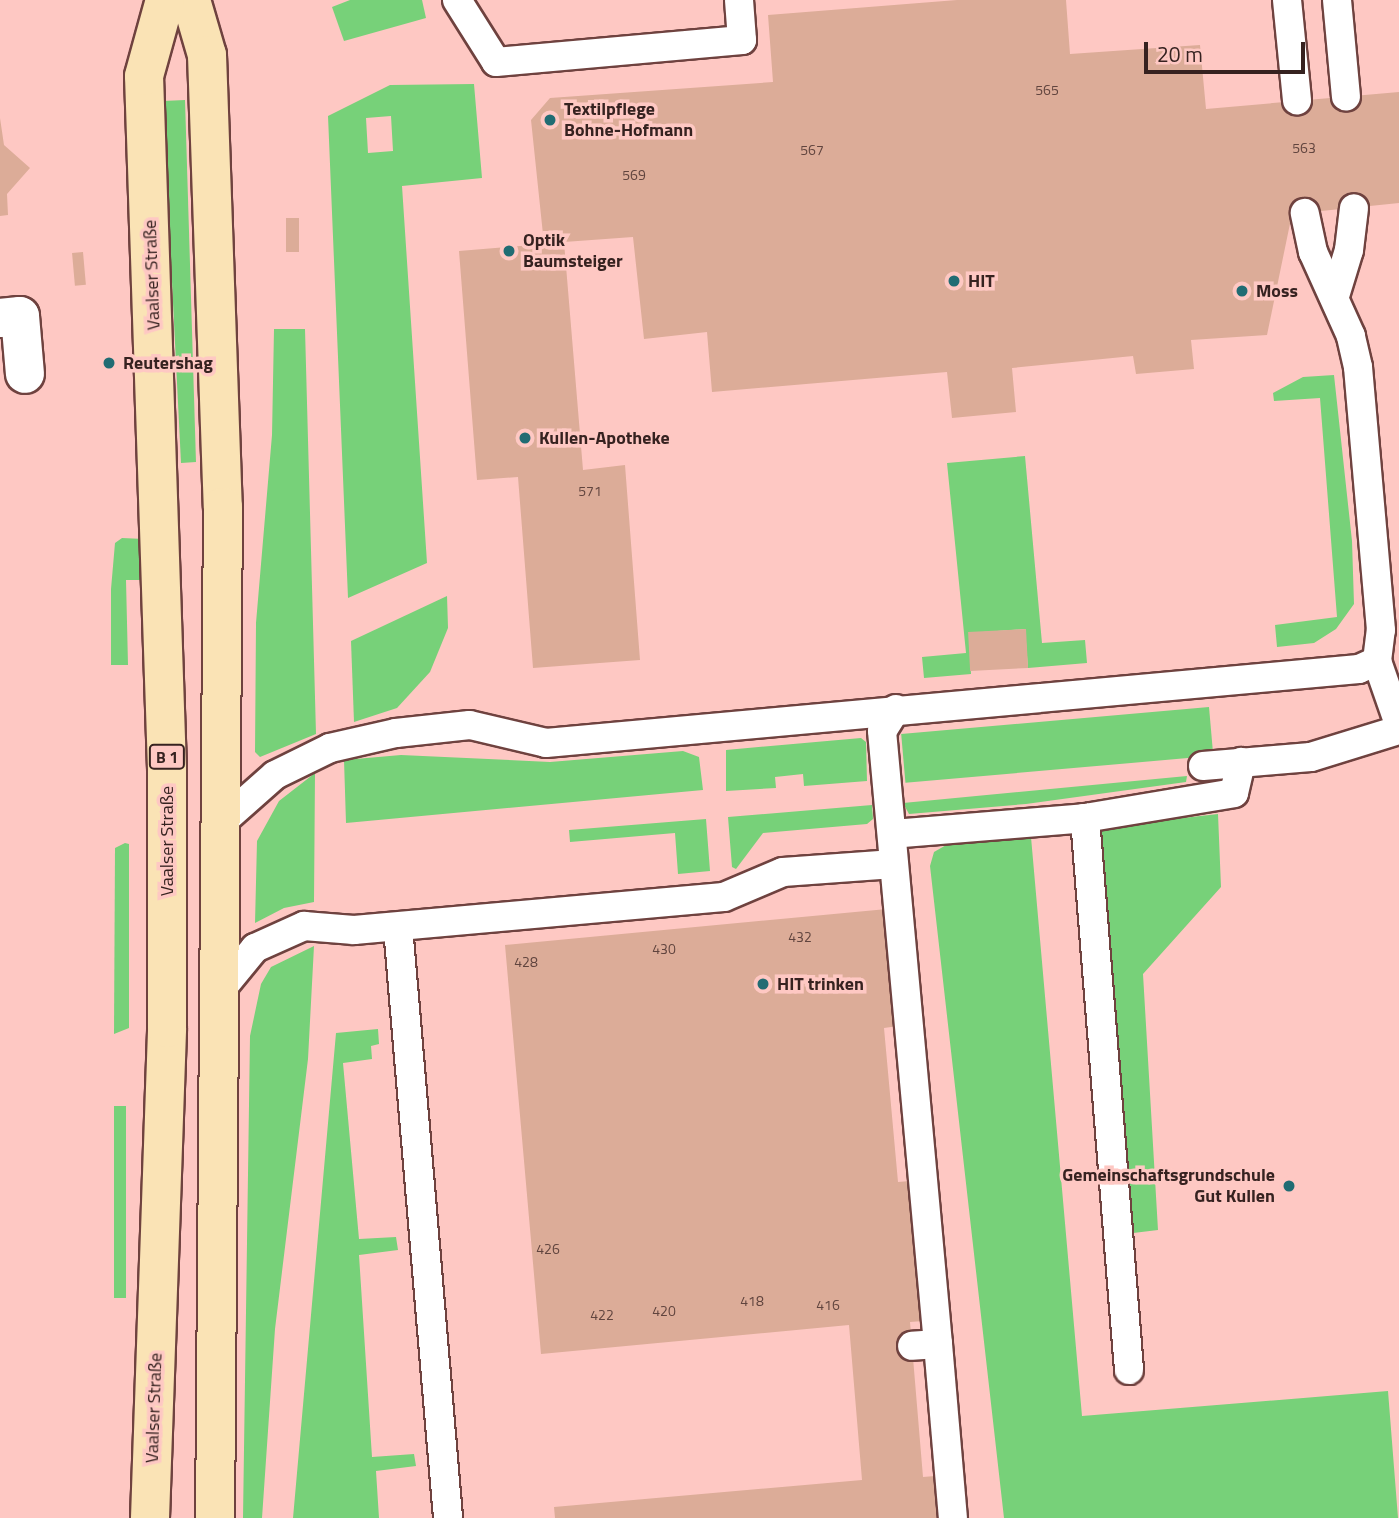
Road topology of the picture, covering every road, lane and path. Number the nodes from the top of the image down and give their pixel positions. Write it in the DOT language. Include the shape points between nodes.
graph roads {
  1 [pos="165,0"];
  2 [pos="191,0"];
  3 [pos="457,0"];
  4 [pos="739,0"];
  5 [pos="1287,0"];
  6 [pos="1337,0"];
  7 [pos="1346,97"];
  8 [pos="1297,101"];
  9 [pos="1354,208"];
  10 [pos="1305,213"];
  11 [pos="1335,296"];
  12 [pos="0,318"];
  13 [pos="25,374"];
  14 [pos="1377,661"];
  15 [pos="896,709"];
  16 [pos="1399,724"];
  17 [pos="1399,730"];
  18 [pos="1241,762"];
  19 [pos="1203,766"];
  20 [pos="1085,818"];
  21 [pos="223,821"];
  22 [pos="892,834"];
  23 [pos="894,864"];
  24 [pos="398,927"];
  25 [pos="219,992"];
  26 [pos="1129,1370"];
  27 [pos="150,1518"];
  28 [pos="215,1518"];
  29 [pos="448,1518"];
  30 [pos="953,1518"];
  1 -- 27 [label="main road, Vaalser Straße / B 1" via="144,76 167,769 167,1028"];
  2 -- 21 [label="main road" via="208,55 223,506"];
  3 -- 4 [label="lane" via="496,62 742,40"];
  5 -- 8 [label="lane"];
  6 -- 7 [label="lane"];
  9 -- 11 [label="lane" via="1349,250"];
  10 -- 11 [label="lane" via="1313,252"];
  11 -- 14 [label="lane" via="1358,367 1381,630"];
  12 -- 13 [label="street" via="20,317"];
  14 -- 15 [label="lane" via="1359,668"];
  14 -- 16 [label="lane"];
  15 -- 21 [label="lane" via="546,743 470,725 396,733 330,748 275,775"];
  15 -- 22 [label="lane" via="882,731"];
  17 -- 18 [label="lane" via="1311,757"];
  18 -- 19 [label="lane"];
  18 -- 20 [label="lane" via="1234,793"];
  20 -- 22 [label="lane"];
  20 -- 26 [label="lane"];
  21 -- 25 [label="main road"];
  22 -- 23 [label="lane"];
  23 -- 24 [label="lane" via="783,872 724,897"];
  23 -- 30 [label="lane" via="925,1345"];
  24 -- 25 [label="lane" via="303,926 255,948"];
  24 -- 29 [label="lane"];
  25 -- 28 [label="main road"];
}
